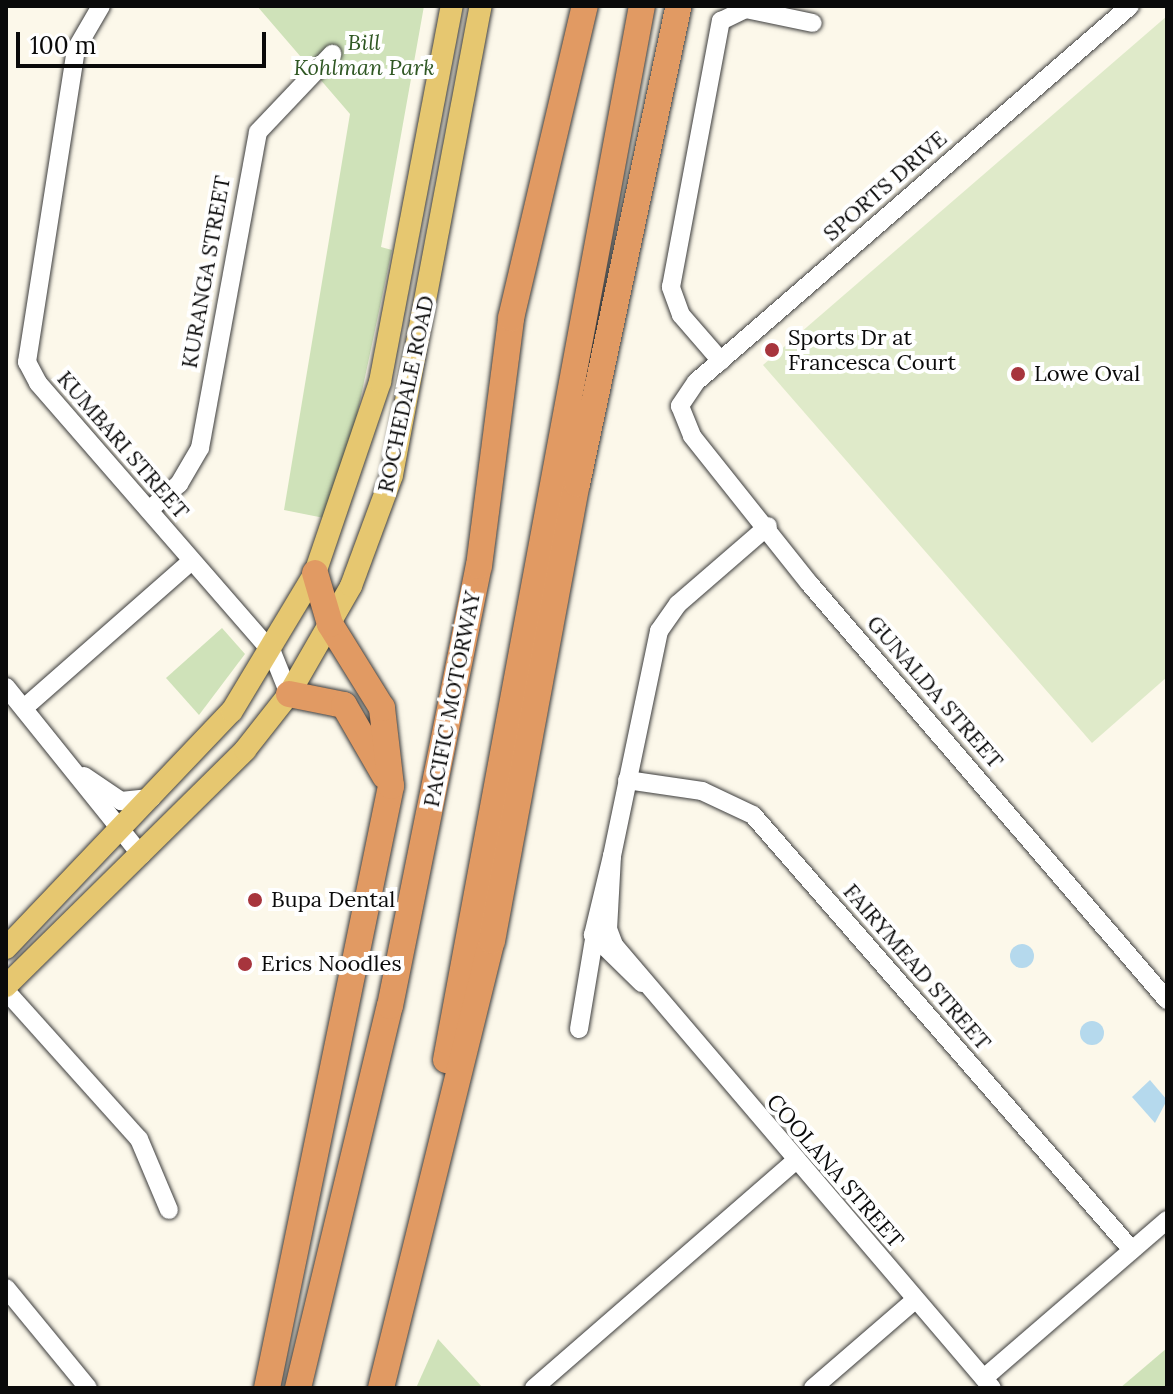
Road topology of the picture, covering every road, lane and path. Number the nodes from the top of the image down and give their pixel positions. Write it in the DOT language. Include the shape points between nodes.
graph roads {
  1 [pos="101,6"];
  2 [pos="452,6"];
  3 [pos="481,6"];
  4 [pos="585,6"];
  5 [pos="642,6"];
  6 [pos="679,6"];
  7 [pos="1129,6"];
  8 [pos="813,23"];
  9 [pos="332,54"];
  10 [pos="721,361"];
  11 [pos="680,406"];
  12 [pos="149,510"];
  13 [pos="768,526"];
  14 [pos="190,562"];
  15 [pos="315,573"];
  16 [pos="330,624"];
  17 [pos="272,652"];
  18 [pos="6,687"];
  19 [pos="289,694"];
  20 [pos="24,708"];
  21 [pos="82,774"];
  22 [pos="627,780"];
  23 [pos="391,786"];
  24 [pos="152,798"];
  25 [pos="118,834"];
  26 [pos="141,855"];
  27 [pos="602,937"];
  28 [pos="6,948"];
  29 [pos="618,964"];
  30 [pos="587,982"];
  31 [pos="642,983"];
  32 [pos="6,988"];
  33 [pos="1167,1000"];
  34 [pos="579,1029"];
  35 [pos="795,1161"];
  36 [pos="169,1210"];
  37 [pos="1167,1220"];
  38 [pos="1132,1250"];
  39 [pos="6,1288"];
  40 [pos="915,1300"];
  41 [pos="988,1383"];
  42 [pos="88,1388"];
  43 [pos="267,1388"];
  44 [pos="298,1388"];
  45 [pos="370,1388"];
  46 [pos="381,1388"];
  47 [pos="534,1388"];
  48 [pos="813,1388"];
  1 -- 12 [label="street, KUMBARI STREET" via="76,49 25,343 38,383"];
  2 -- 15 [label="main road, ROCHEDALE ROAD" via="380,382"];
  3 -- 16 [label="main road, ROCHEDALE ROAD" via="392,475"];
  4 -- 44 [label="highway, PACIFIC MOTORWAY" via="511,318 479,566 393,990"];
  5 -- 45 [label="highway" via="453,1032"];
  6 -- 46 [label="highway" via="577,484 492,941"];
  7 -- 10 [label="street, SPORTS DRIVE"];
  8 -- 10 [label="street" via="746,9 721,21 671,287 681,315"];
  9 -- 12 [label="street, KURANGA STREET" via="258,132 200,448 179,484"];
  10 -- 11 [label="street, SPORTS DRIVE"];
  11 -- 13 [label="street, GUNALDA STREET" via="692,436"];
  12 -- 14 [label="street, KUMBARI STREET"];
  13 -- 22 [label="street" via="678,604 659,631"];
  13 -- 33 [label="street, GUNALDA STREET"];
  14 -- 17 [label="street, KUMBARI STREET"];
  14 -- 20 [label="street"];
  15 -- 16 [label="highway"];
  15 -- 17 [label="main road, ROCHEDALE ROAD"];
  16 -- 19 [label="main road, ROCHEDALE ROAD"];
  16 -- 23 [label="highway" via="382,708"];
  17 -- 19 [label="street, KUMBARI STREET"];
  17 -- 24 [label="main road, ROCHEDALE ROAD" via="232,711"];
  18 -- 20 [label="street"];
  19 -- 23 [label="highway" via="324,696 353,713"];
  19 -- 26 [label="main road, ROCHEDALE ROAD" via="245,750"];
  20 -- 21 [label="street"];
  21 -- 24 [label="street" via="121,801"];
  21 -- 25 [label="street"];
  22 -- 27 [label="street"];
  22 -- 38 [label="street, FAIRYMEAD STREET" via="702,791 753,815"];
  23 -- 43 [label="highway"];
  24 -- 25 [label="main road, ROCHEDALE ROAD"];
  25 -- 26 [label="street"];
  25 -- 28 [label="main road, ROCHEDALE ROAD"];
  26 -- 32 [label="main road, ROCHEDALE ROAD"];
  27 -- 29 [label="street, COOLANA STREET"];
  27 -- 30 [label="street"];
  27 -- 31 [label="street, COOLANA STREET"];
  29 -- 30 [label="street"];
  29 -- 31 [label="street, COOLANA STREET"];
  30 -- 34 [label="street"];
  31 -- 35 [label="street, COOLANA STREET"];
  32 -- 36 [label="street" via="139,1139"];
  35 -- 40 [label="street, COOLANA STREET"];
  35 -- 47 [label="street"];
  37 -- 38 [label="street"];
  38 -- 41 [label="street"];
  39 -- 42 [label="street"];
  40 -- 41 [label="street, COOLANA STREET"];
  40 -- 48 [label="street"];
}
